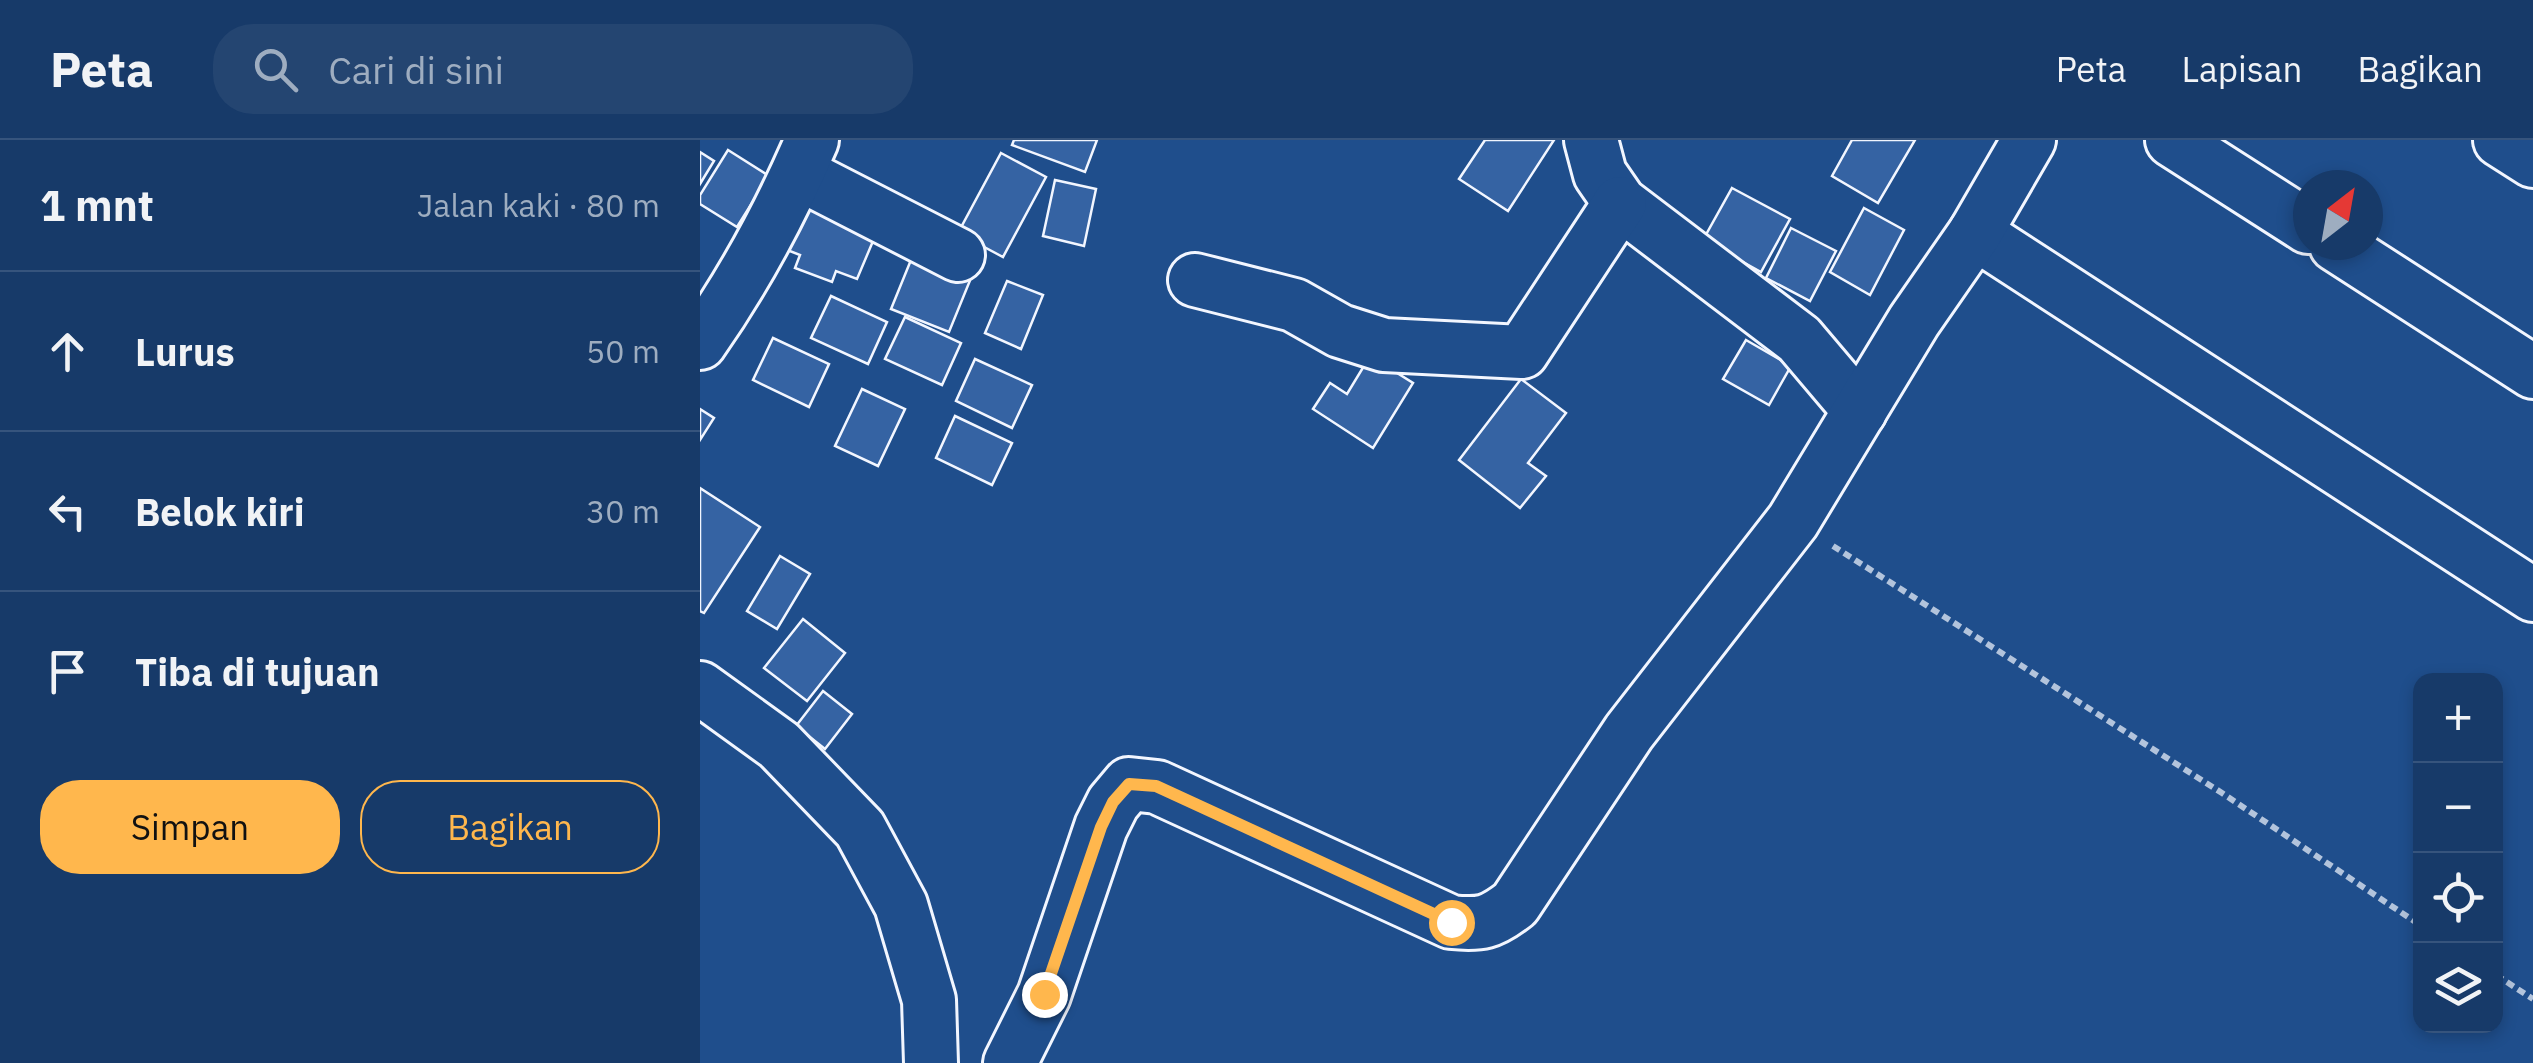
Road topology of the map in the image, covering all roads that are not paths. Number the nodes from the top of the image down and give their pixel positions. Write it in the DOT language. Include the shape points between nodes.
graph roads {
  1 [pos="1591,140"];
  2 [pos="2029,140"];
  3 [pos="2172,140"];
  4 [pos="2500,140"];
  5 [pos="805,156"];
  6 [pos="2533,162"];
  7 [pos="1620,204"];
  8 [pos="2293,217"];
  9 [pos="1975,234"];
  10 [pos="958,255"];
  11 [pos="2359,260"];
  12 [pos="1195,280"];
  13 [pos="700,342"];
  14 [pos="2533,372"];
  15 [pos="1860,410"];
  16 [pos="2533,595"];
  17 [pos="700,688"];
  18 [pos="931,1063"];
  19 [pos="1010,1063"];
  1 -- 7 [label="street" via="1600,174"];
  2 -- 9 [label="street"];
  3 -- 8 [label="street"];
  4 -- 6 [label="street"];
  5 -- 10 [label="street"];
  5 -- 13 [label="street" via="762,247"];
  7 -- 12 [label="street" via="1522,352 1384,345 1294,306"];
  7 -- 15 [label="street" via="1799,338"];
  9 -- 15 [label="street"];
  9 -- 16 [label="street"];
  11 -- 14 [label="street"];
  15 -- 19 [label="street" via="1793,521 1629,732 1515,904 1478,925 1451,922 1156,786 1129,784 1101,827 1044,994"];
  17 -- 18 [label="street" via="778,745 860,829 901,905 929,1000"];
}
